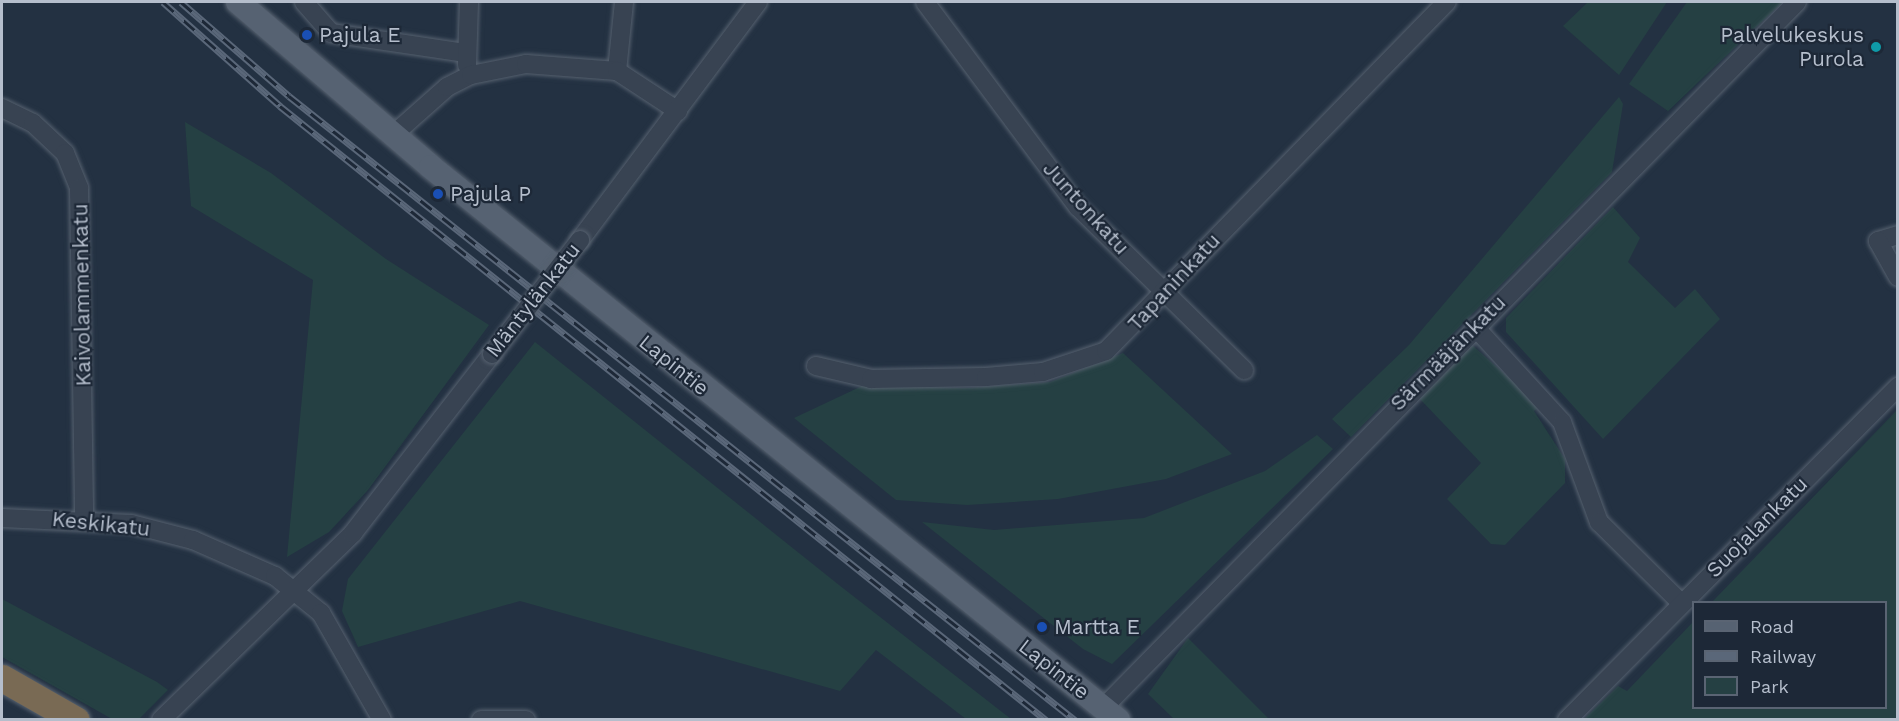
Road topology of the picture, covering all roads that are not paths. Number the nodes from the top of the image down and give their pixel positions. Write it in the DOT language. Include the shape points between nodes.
graph roads {
  1 [pos="238,2"];
  2 [pos="304,2"];
  3 [pos="469,2"];
  4 [pos="624,2"];
  5 [pos="758,2"];
  6 [pos="925,2"];
  7 [pos="1447,2"];
  8 [pos="1797,2"];
  9 [pos="465,53"];
  10 [pos="617,71"];
  11 [pos="471,75"];
  12 [pos="2,108"];
  13 [pos="678,111"];
  14 [pos="393,135"];
  15 [pos="1898,235"];
  16 [pos="1898,276"];
  17 [pos="1163,290"];
  18 [pos="1475,327"];
  19 [pos="816,366"];
  20 [pos="1244,370"];
  21 [pos="1898,387"];
  22 [pos="2,518"];
  23 [pos="84,520"];
  24 [pos="296,588"];
  25 [pos="1681,603"];
  26 [pos="2,678"];
  27 [pos="1110,714"];
  28 [pos="162,718"];
  29 [pos="76,720"];
  30 [pos="382,720"];
  31 [pos="481,720"];
  32 [pos="526,720"];
  33 [pos="1567,720"];
  1 -- 14 [label="main road, Lapintie"];
  2 -- 9 [label="street" via="332,33"];
  3 -- 9 [label="street"];
  4 -- 10 [label="street"];
  5 -- 13 [label="street, Mäntylänkatu"];
  6 -- 17 [label="street, Juntonkatu" via="1073,201"];
  7 -- 17 [label="street, Tapaninkatu"];
  8 -- 18 [label="street, Särmääjänkatu"];
  9 -- 11 [label="street"];
  10 -- 11 [label="street" via="526,64"];
  10 -- 13 [label="street"];
  11 -- 14 [label="street" via="428,100"];
  12 -- 23 [label="street, Kaivolammenkatu" via="33,123 65,153 79,188"];
  13 -- 24 [label="street, Mäntylänkatu, bridge" via="353,533"];
  14 -- 27 [label="main road, Lapintie"];
  15 -- 16 [label="street" via="1878,241"];
  17 -- 19 [label="street, Tapaninkatu" via="1106,351 1044,372 927,380 871,379"];
  17 -- 20 [label="street, Juntonkatu"];
  18 -- 25 [label="street" via="1562,422 1599,522"];
  18 -- 27 [label="street, Särmääjänkatu"];
  21 -- 25 [label="street, Suojalankatu"];
  22 -- 23 [label="street, Keskikatu"];
  23 -- 24 [label="street, Keskikatu" via="131,524 193,540"];
  24 -- 28 [label="street, Mäntylänkatu"];
  24 -- 30 [label="street" via="327,620"];
  25 -- 33 [label="street, Suojalankatu"];
  26 -- 29 [label="highway"];
  31 -- 32 [label="street"];
}
